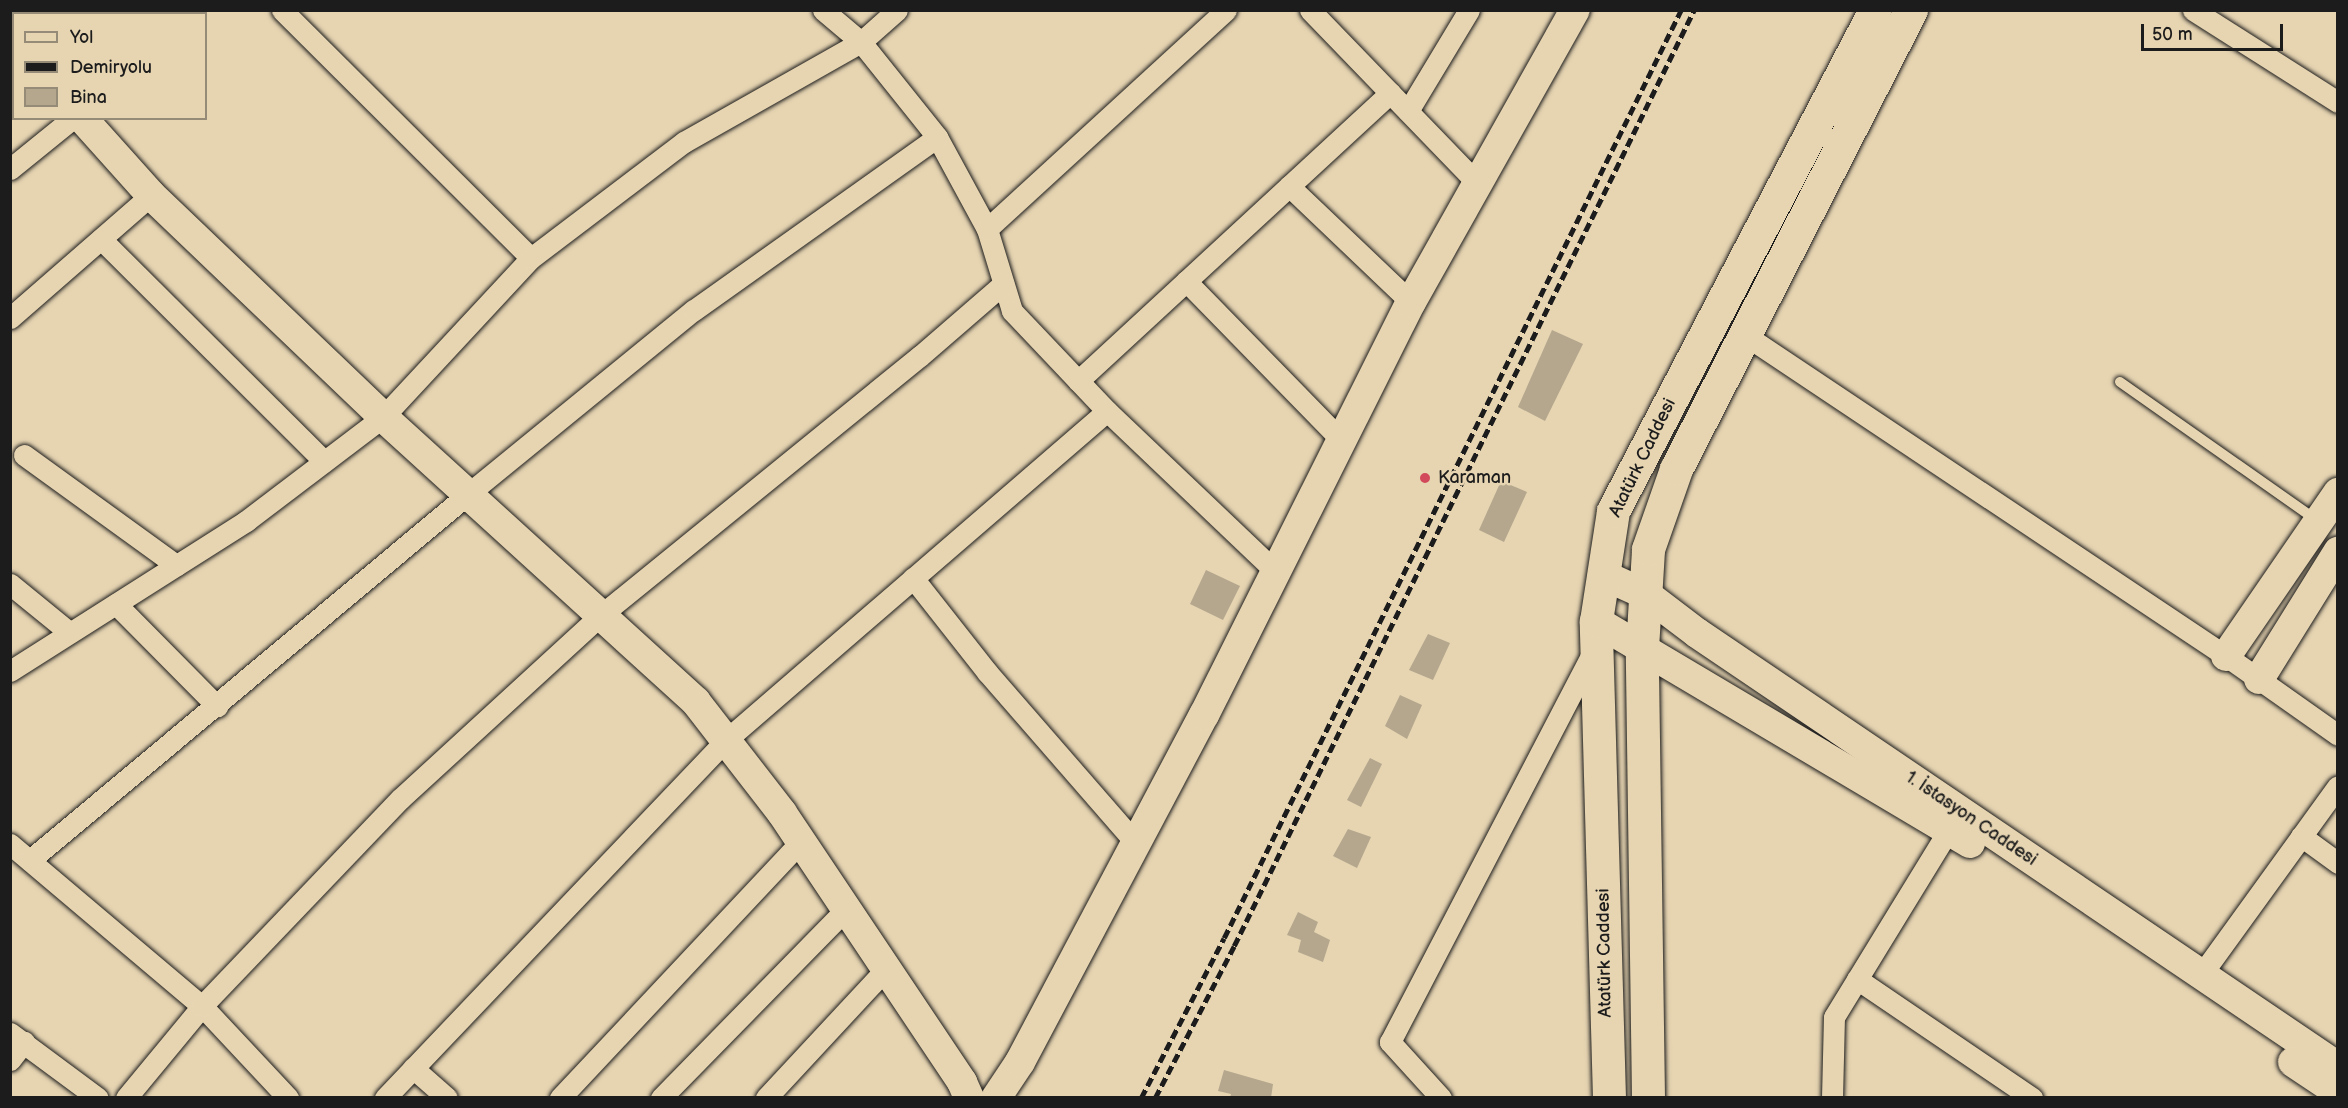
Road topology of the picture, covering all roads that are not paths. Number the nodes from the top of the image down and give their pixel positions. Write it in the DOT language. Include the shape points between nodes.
graph roads {
  1 [pos="282,10"];
  2 [pos="823,10"];
  3 [pos="897,10"];
  4 [pos="1226,10"];
  5 [pos="1310,10"];
  6 [pos="1469,10"];
  7 [pos="1575,10"];
  8 [pos="1875,10"];
  9 [pos="1911,10"];
  10 [pos="2193,10"];
  11 [pos="861,42"];
  12 [pos="1390,93"];
  13 [pos="2337,102"];
  14 [pos="1408,111"];
  15 [pos="71,120"];
  16 [pos="84,120"];
  17 [pos="937,137"];
  18 [pos="10,169"];
  19 [pos="1478,184"];
  20 [pos="1289,186"];
  21 [pos="151,195"];
  22 [pos="987,229"];
  23 [pos="100,239"];
  24 [pos="531,258"];
  25 [pos="1186,282"];
  26 [pos="1003,284"];
  27 [pos="1411,302"];
  28 [pos="10,318"];
  29 [pos="1744,335"];
  30 [pos="1078,381"];
  31 [pos="2120,382"];
  32 [pos="1107,411"];
  33 [pos="383,417"];
  34 [pos="1343,442"];
  35 [pos="24,455"];
  36 [pos="324,461"];
  37 [pos="2337,493"];
  38 [pos="468,494"];
  39 [pos="2318,521"];
  40 [pos="2337,552"];
  41 [pos="176,565"];
  42 [pos="1276,572"];
  43 [pos="1603,575"];
  44 [pos="913,578"];
  45 [pos="10,584"];
  46 [pos="1647,595"];
  47 [pos="116,604"];
  48 [pos="601,615"];
  49 [pos="70,633"];
  50 [pos="1597,633"];
  51 [pos="1642,648"];
  52 [pos="2226,656"];
  53 [pos="10,671"];
  54 [pos="2259,680"];
  55 [pos="217,706"];
  56 [pos="2337,735"];
  57 [pos="726,740"];
  58 [pos="2337,786"];
  59 [pos="1949,829"];
  60 [pos="2301,836"];
  61 [pos="801,841"];
  62 [pos="1135,842"];
  63 [pos="10,844"];
  64 [pos="30,860"];
  65 [pos="2337,863"];
  66 [pos="846,909"];
  67 [pos="886,969"];
  68 [pos="2201,975"];
  69 [pos="1857,979"];
  70 [pos="202,1006"];
  71 [pos="17,1038"];
  72 [pos="10,1060"];
  73 [pos="2337,1067"];
  74 [pos="413,1068"];
  75 [pos="963,1092"];
  76 [pos="2337,1092"];
  77 [pos="668,1095"];
  78 [pos="98,1098"];
  79 [pos="126,1098"];
  80 [pos="288,1098"];
  81 [pos="385,1098"];
  82 [pos="447,1098"];
  83 [pos="560,1098"];
  84 [pos="766,1098"];
  85 [pos="996,1098"];
  86 [pos="1441,1098"];
  87 [pos="1609,1098"];
  88 [pos="1648,1098"];
  89 [pos="1832,1098"];
  90 [pos="2032,1098"];
  1 -- 24 [label="street"];
  2 -- 11 [label="street"];
  3 -- 11 [label="street"];
  4 -- 22 [label="street"];
  5 -- 12 [label="street"];
  6 -- 14 [label="street"];
  7 -- 19 [label="street"];
  8 -- 43 [label="highway, Atatürk Caddesi" via="1613,511"];
  9 -- 29 [label="highway, Atatürk Caddesi"];
  10 -- 13 [label="street"];
  11 -- 17 [label="street"];
  11 -- 24 [label="street" via="684,142"];
  12 -- 14 [label="street"];
  12 -- 20 [label="street"];
  14 -- 19 [label="street"];
  15 -- 18 [label="street"];
  16 -- 21 [label="street"];
  17 -- 22 [label="street"];
  17 -- 38 [label="street" via="694,310"];
  19 -- 27 [label="street"];
  20 -- 25 [label="street"];
  20 -- 27 [label="street"];
  21 -- 23 [label="street"];
  21 -- 33 [label="street"];
  22 -- 26 [label="street"];
  23 -- 28 [label="street"];
  23 -- 36 [label="street"];
  24 -- 33 [label="street"];
  25 -- 30 [label="street"];
  25 -- 34 [label="street"];
  26 -- 30 [label="street" via="1012,311"];
  26 -- 48 [label="street"];
  27 -- 34 [label="street"];
  29 -- 46 [label="highway, Atatürk Caddesi" via="1676,469 1648,549"];
  29 -- 52 [label="street"];
  30 -- 32 [label="street"];
  31 -- 39 [label="lane"];
  32 -- 42 [label="street"];
  32 -- 44 [label="street"];
  33 -- 36 [label="street"];
  33 -- 38 [label="street"];
  34 -- 42 [label="street"];
  35 -- 41 [label="street"];
  36 -- 41 [label="street" via="246,521"];
  37 -- 39 [label="street"];
  38 -- 48 [label="street"];
  38 -- 55 [label="street"];
  39 -- 52 [label="street"];
  40 -- 54 [label="street"];
  41 -- 47 [label="street"];
  42 -- 62 [label="street"];
  43 -- 46 [label="street, 1. İstasyon Caddesi"];
  43 -- 50 [label="highway, Atatürk Caddesi"];
  44 -- 57 [label="street"];
  44 -- 62 [label="street" via="987,672"];
  45 -- 49 [label="street"];
  46 -- 51 [label="highway, Atatürk Caddesi"];
  46 -- 68 [label="street, 1. İstasyon Caddesi" via="1697,633"];
  47 -- 49 [label="street"];
  47 -- 55 [label="street"];
  48 -- 57 [label="street" via="696,702"];
  48 -- 70 [label="street" via="400,799"];
  49 -- 53 [label="street"];
  50 -- 51 [label="street, 1. İstasyon Caddesi"];
  50 -- 86 [label="street" via="1389,1042"];
  50 -- 87 [label="highway, Atatürk Caddesi"];
  51 -- 59 [label="street, 1. İstasyon Caddesi"];
  51 -- 88 [label="highway, Atatürk Caddesi"];
  52 -- 54 [label="street"];
  54 -- 56 [label="street"];
  55 -- 64 [label="street"];
  57 -- 61 [label="street"];
  57 -- 74 [label="street"];
  58 -- 60 [label="street"];
  59 -- 69 [label="street"];
  59 -- 76 [label="street, 1. İstasyon Caddesi"];
  60 -- 65 [label="street"];
  60 -- 68 [label="street"];
  61 -- 66 [label="street"];
  61 -- 83 [label="street"];
  62 -- 85 [label="street" via="1020,1062"];
  63 -- 64 [label="street"];
  64 -- 70 [label="street"];
  66 -- 67 [label="street"];
  66 -- 77 [label="street"];
  67 -- 75 [label="street"];
  67 -- 84 [label="street"];
  68 -- 73 [label="street, 1. İstasyon Caddesi"];
  69 -- 89 [label="street" via="1834,1017"];
  69 -- 90 [label="street"];
  70 -- 79 [label="street"];
  70 -- 80 [label="street"];
  71 -- 72 [label="street"];
  71 -- 78 [label="street"];
  74 -- 81 [label="street"];
  74 -- 82 [label="street"];
}
